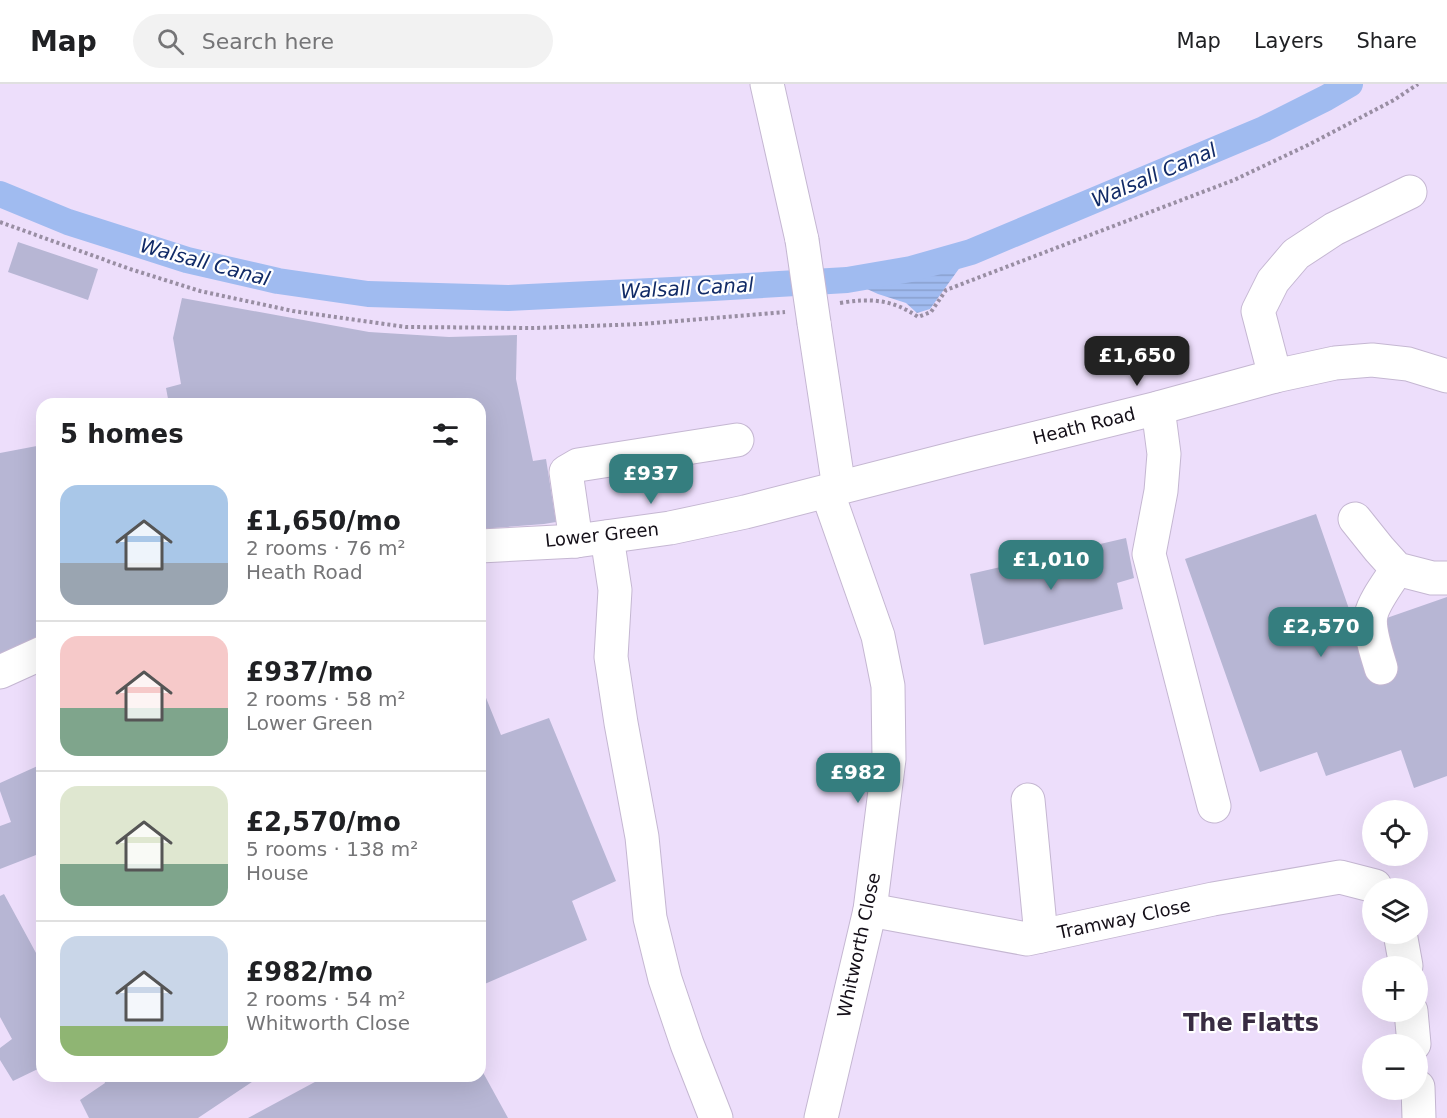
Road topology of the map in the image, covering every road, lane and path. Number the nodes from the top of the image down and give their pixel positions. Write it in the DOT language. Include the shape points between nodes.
graph roads {
  1 [pos="767,84"];
  2 [pos="1418,84"];
  3 [pos="1410,192"];
  4 [pos="0,222"];
  5 [pos="814,313"];
  6 [pos="1275,376"];
  7 [pos="1447,376"];
  8 [pos="1158,408"];
  9 [pos="737,440"];
  10 [pos="833,490"];
  11 [pos="1355,519"];
  12 [pos="591,539"];
  13 [pos="486,546"];
  14 [pos="1397,569"];
  15 [pos="1447,578"];
  16 [pos="36,656"];
  17 [pos="1381,668"];
  18 [pos="0,672"];
  19 [pos="1028,800"];
  20 [pos="1214,806"];
  21 [pos="1362,883"];
  22 [pos="870,910"];
  23 [pos="1041,936"];
  24 [pos="1418,1100"];
  25 [pos="716,1118"];
  26 [pos="821,1118"];
  27 [pos="1419,1118"];
  1 -- 5 [label="street, Whitworth Close, bridge"];
  2 -- 5 [label="path" via="1310,144 1233,180 946,290 931,312 918,317 879,300"];
  3 -- 6 [label="street" via="1334,229 1296,254 1273,281 1258,311"];
  4 -- 5 [label="path" via="200,291 293,311 406,327 558,327"];
  5 -- 10 [label="street, Whitworth Close"];
  6 -- 7 [label="street, Heath Road" via="1335,363 1372,360 1407,364"];
  6 -- 8 [label="street, Heath Road"];
  8 -- 10 [label="street, Heath Road"];
  8 -- 20 [label="street" via="1164,454 1149,554"];
  9 -- 12 [label="street" via="578,465 566,472"];
  10 -- 12 [label="street, Lower Green" via="670,528"];
  10 -- 22 [label="street, Whitworth Close" via="878,636 888,686 889,759"];
  11 -- 14 [label="street"];
  12 -- 13 [label="street, Lower Green"];
  12 -- 25 [label="street" via="615,590 611,657 642,837 650,918 665,979"];
  14 -- 15 [label="street"];
  14 -- 17 [label="street" via="1370,616"];
  16 -- 18 [label="street"];
  19 -- 23 [label="street"];
  21 -- 23 [label="street, Tramway Close" via="1340,877"];
  22 -- 23 [label="street, Tramway Close" via="1027,939"];
  22 -- 26 [label="street, Whitworth Close"];
  24 -- 27 [label="street"];
}
